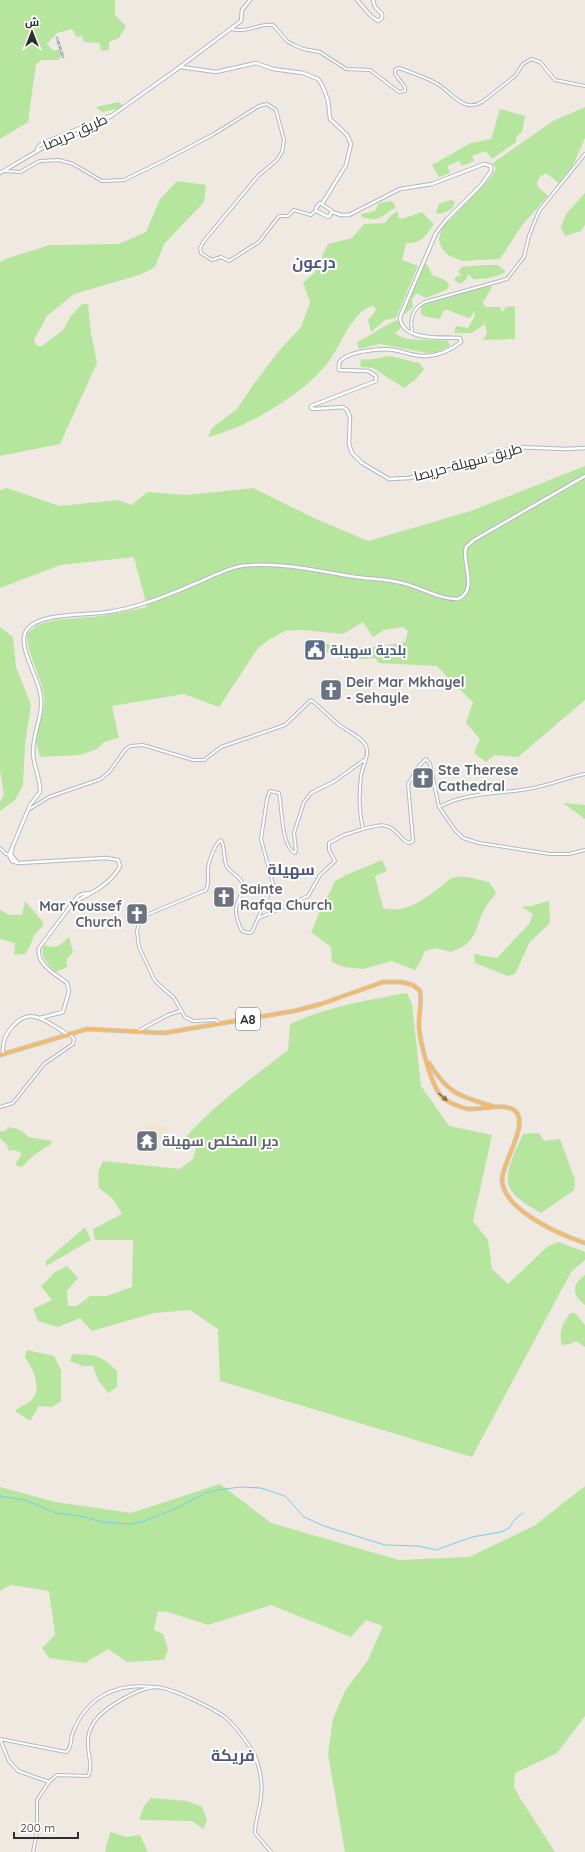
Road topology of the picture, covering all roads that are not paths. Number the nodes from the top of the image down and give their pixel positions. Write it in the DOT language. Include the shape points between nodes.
graph roads {
  1 [pos="249,0"];
  2 [pos="357,0"];
  3 [pos="373,0"];
  4 [pos="230,29"];
  5 [pos="180,67"];
  6 [pos="185,68"];
  7 [pos="173,72"];
  8 [pos="585,86"];
  9 [pos="114,114"];
  10 [pos="37,151"];
  11 [pos="585,154"];
  12 [pos="5,171"];
  13 [pos="0,173"];
  14 [pos="322,204"];
  15 [pos="316,210"];
  16 [pos="332,212"];
  17 [pos="412,331"];
  18 [pos="585,448"];
  19 [pos="585,476"];
  20 [pos="365,760"];
  21 [pos="585,774"];
  22 [pos="438,807"];
  23 [pos="28,811"];
  24 [pos="363,829"];
  25 [pos="0,848"];
  26 [pos="585,850"];
  27 [pos="10,854"];
  28 [pos="259,918"];
  29 [pos="180,1011"];
  30 [pos="40,1018"];
  31 [pos="219,1023"];
  32 [pos="137,1032"];
  33 [pos="68,1034"];
  34 [pos="2,1055"];
  35 [pos="428,1062"];
  36 [pos="438,1078"];
  37 [pos="432,1079"];
  38 [pos="475,1100"];
  39 [pos="0,1107"];
  40 [pos="496,1107"];
  41 [pos="478,1109"];
  42 [pos="585,1243"];
  43 [pos="155,1687"];
  44 [pos="0,1739"];
  45 [pos="6,1741"];
  46 [pos="4,1749"];
  47 [pos="49,1782"];
  48 [pos="33,1852"];
  49 [pos="271,1852"];
  1 -- 4 [label="main road, طريق حريصا" via="242,10 241,21"];
  2 -- 3 [label="main road" via="378,21 382,16 375,8"];
  4 -- 5 [label="main road, طريق حريصا"];
  4 -- 8 [label="street" via="248,30 273,25 294,45 320,52 346,69 370,70 396,90 402,92 405,89 405,85 395,74 395,70 399,68 439,85 467,105 482,102 515,76 523,64 531,59 540,62 555,80"];
  5 -- 6 [label="main road"];
  5 -- 7 [label="main road, طريق حريصا"];
  6 -- 7 [label="main road"];
  6 -- 14 [label="main road" via="216,72 256,63 273,69 303,73 318,79 328,100 330,119 347,135 351,144 346,165"];
  7 -- 9 [label="main road, طريق حريصا"];
  9 -- 10 [label="main road, طريق حريصا" via="96,127 88,128"];
  9 -- 10 [label="main road, طريق حريصا" via="43,143"];
  10 -- 12 [label="main road, طريق حريصا"];
  11 -- 17 [label="street" via="539,212 529,236 524,258 507,279 425,302 417,307 411,317"];
  12 -- 13 [label="main road, طريق حريصا"];
  12 -- 15 [label="street" via="20,172 40,161 59,160 73,164 102,181 124,180 267,104 278,115 284,144 282,152 277,160 258,176 204,241 200,248 201,253 212,260 221,256 229,261 259,242 279,216 288,216 294,210 311,215"];
  14 -- 15 [label="main road" via="318,204"];
  14 -- 16 [label="main road"];
  15 -- 16 [label="main road" via="328,217"];
  16 -- 17 [label="main road" via="349,215 400,189 432,184 484,164 491,166 491,171 481,185 447,219 433,239 401,313 401,323"];
  17 -- 18 [label="main road, طريق سهيلة-حريصا" via="435,339 460,338 461,342 448,350 429,356 384,350 346,356 339,363 339,370 371,372 375,375 376,381 311,406 314,409 346,409 350,417 350,450 358,460 374,471 389,479 402,479 444,470 516,448"];
  19 -- 23 [label="main road" via="466,547 468,581 465,593 458,600 396,582 287,566 250,564 122,610 38,620 24,633 23,643 38,684 42,710 33,752 40,792"];
  20 -- 23 [label="street" via="366,749 363,742 311,700 285,725 221,747 204,760 193,760 139,744 130,746 101,779 49,797"];
  20 -- 24 [label="street" via="360,782 360,816"];
  20 -- 28 [label="street" via="335,781 311,793 306,799 294,830 295,852 289,848 286,838 279,793 270,791 261,839 273,884"];
  21 -- 22 [label="street" via="531,788 456,800"];
  22 -- 24 [label="street" via="430,764 428,760 424,760 408,780 413,841 409,843 403,840 387,825"];
  22 -- 26 [label="street" via="455,830 471,841 550,854 569,854"];
  23 -- 27 [label="main road"];
  24 -- 28 [label="street" via="329,843 328,850 335,861 320,875 308,896"];
  25 -- 27 [label="street"];
  27 -- 30 [label="main road" via="12,861 18,864 106,858 118,860 120,866 112,878 90,893 82,894 40,948 42,962 67,983 69,988 63,1012"];
  28 -- 29 [label="street" via="252,932 242,931 236,910 243,885 228,867 224,857 223,841 220,840 208,868 206,890 141,918 137,927 139,947 155,981 174,998"];
  29 -- 31 [label="street" via="190,1021 216,1020"];
  29 -- 32 [label="street" via="158,1019"];
  30 -- 33 [label="main road"];
  30 -- 34 [label="main road" via="28,1016 18,1020 6,1034"];
  31 -- 32 [label="highway, A8" via="169,1032"];
  31 -- 35 [label="highway, A8" via="306,1008 378,984 401,982 413,985 420,991 419,1030"];
  32 -- 33 [label="highway, A8" via="92,1029"];
  33 -- 34 [label="highway, A8"];
  33 -- 39 [label="street" via="75,1042 44,1064 13,1103"];
  35 -- 36 [label="highway"];
  35 -- 37 [label="highway, A8"];
  36 -- 37 [label="highway"];
  36 -- 38 [label="highway" via="452,1091"];
  37 -- 41 [label="highway, A8, one-way" via="438,1092 447,1100 464,1108"];
  38 -- 40 [label="highway"];
  38 -- 41 [label="highway" via="479,1105"];
  40 -- 41 [label="highway, A8"];
  40 -- 42 [label="highway, A8" via="513,1109 519,1117 519,1129 503,1173 503,1187 507,1194 540,1223"];
  43 -- 45 [label="street" via="127,1687 104,1695 92,1703 81,1717 72,1736 70,1748 66,1752"];
  43 -- 47 [label="street" via="116,1702 98,1717 87,1740 90,1771 88,1776 61,1774 54,1776"];
  43 -- 49 [label="street" via="184,1696 226,1718 250,1749 257,1764 262,1788 255,1833"];
  44 -- 45 [label="street"];
  44 -- 46 [label="street"];
  45 -- 46 [label="street"];
  46 -- 47 [label="street" via="11,1765 18,1771"];
  47 -- 48 [label="street" via="37,1800 37,1832"];
}
